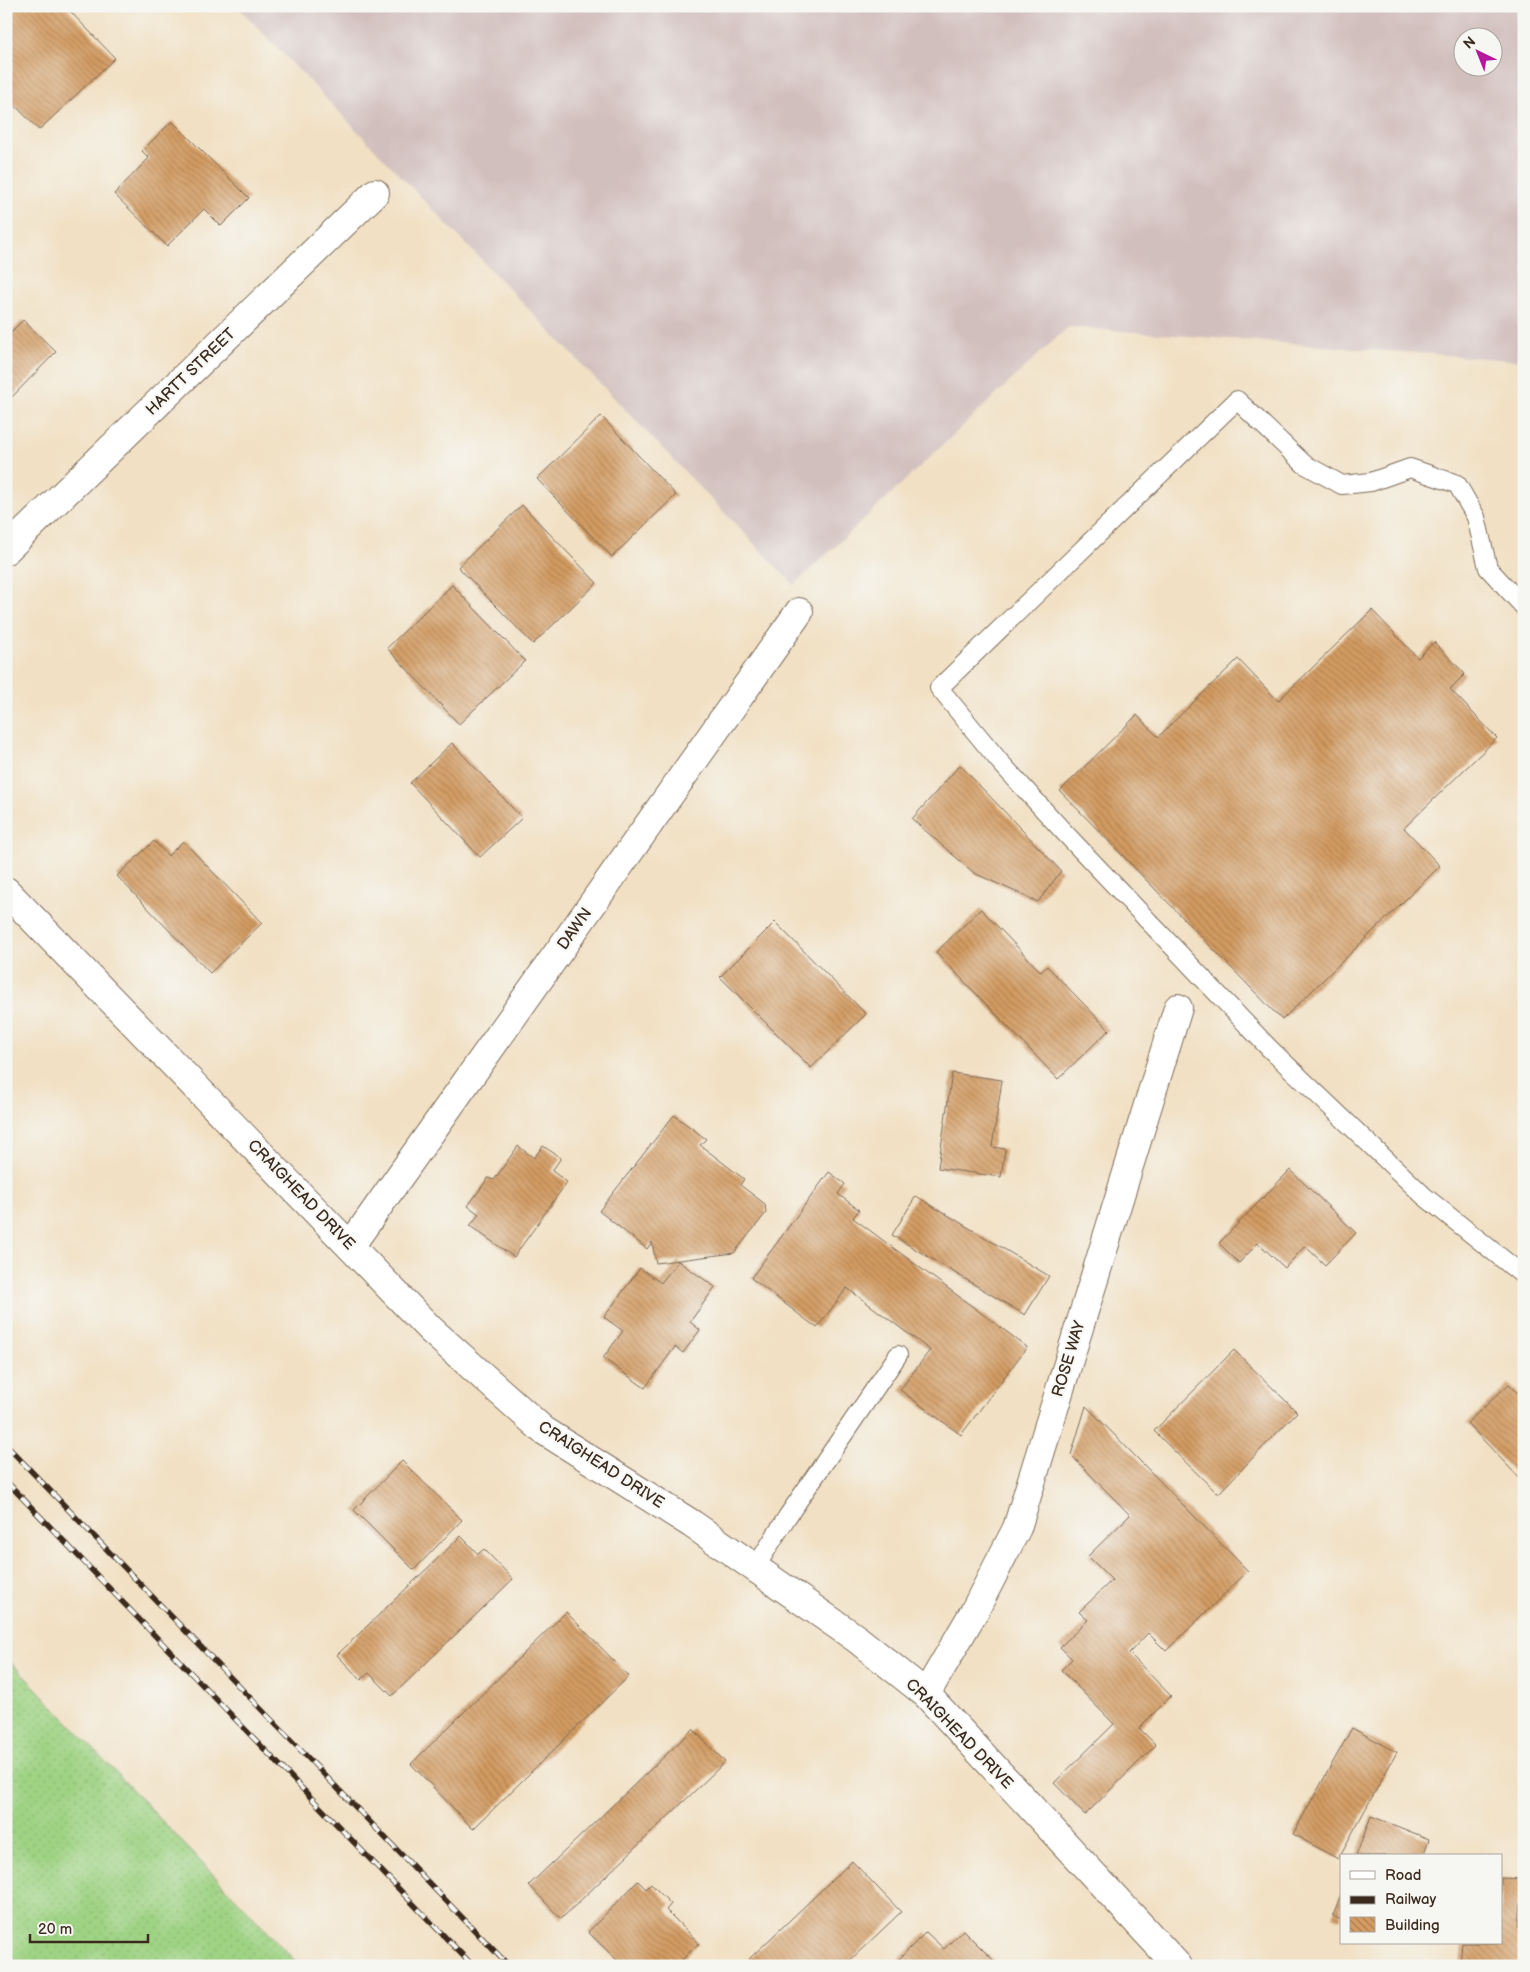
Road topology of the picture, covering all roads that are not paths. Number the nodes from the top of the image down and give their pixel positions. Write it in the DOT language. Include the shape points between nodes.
graph roads {
  1 [pos="375,193"];
  2 [pos="6,550"];
  3 [pos="1524,607"];
  4 [pos="799,612"];
  5 [pos="6,890"];
  6 [pos="1178,1008"];
  7 [pos="351,1245"];
  8 [pos="1524,1276"];
  9 [pos="898,1355"];
  10 [pos="755,1568"];
  11 [pos="926,1694"];
  12 [pos="1178,1966"];
  1 -- 2 [label="street, HARTT STREET"];
  3 -- 8 [label="lane" via="1488,568 1476,517 1457,484 1410,468 1371,482 1342,485 1304,464 1237,400 939,688 1062,832 1269,1048 1424,1196"];
  4 -- 7 [label="street, DAWN"];
  5 -- 7 [label="street, CRAIGHEAD DRIVE"];
  6 -- 11 [label="street, ROSE WAY" via="1017,1528 975,1610"];
  7 -- 10 [label="street, CRAIGHEAD DRIVE" via="430,1328 543,1430 692,1524"];
  9 -- 10 [label="lane"];
  10 -- 11 [label="street, CRAIGHEAD DRIVE" via="857,1639"];
  11 -- 12 [label="street, CRAIGHEAD DRIVE"];
}
